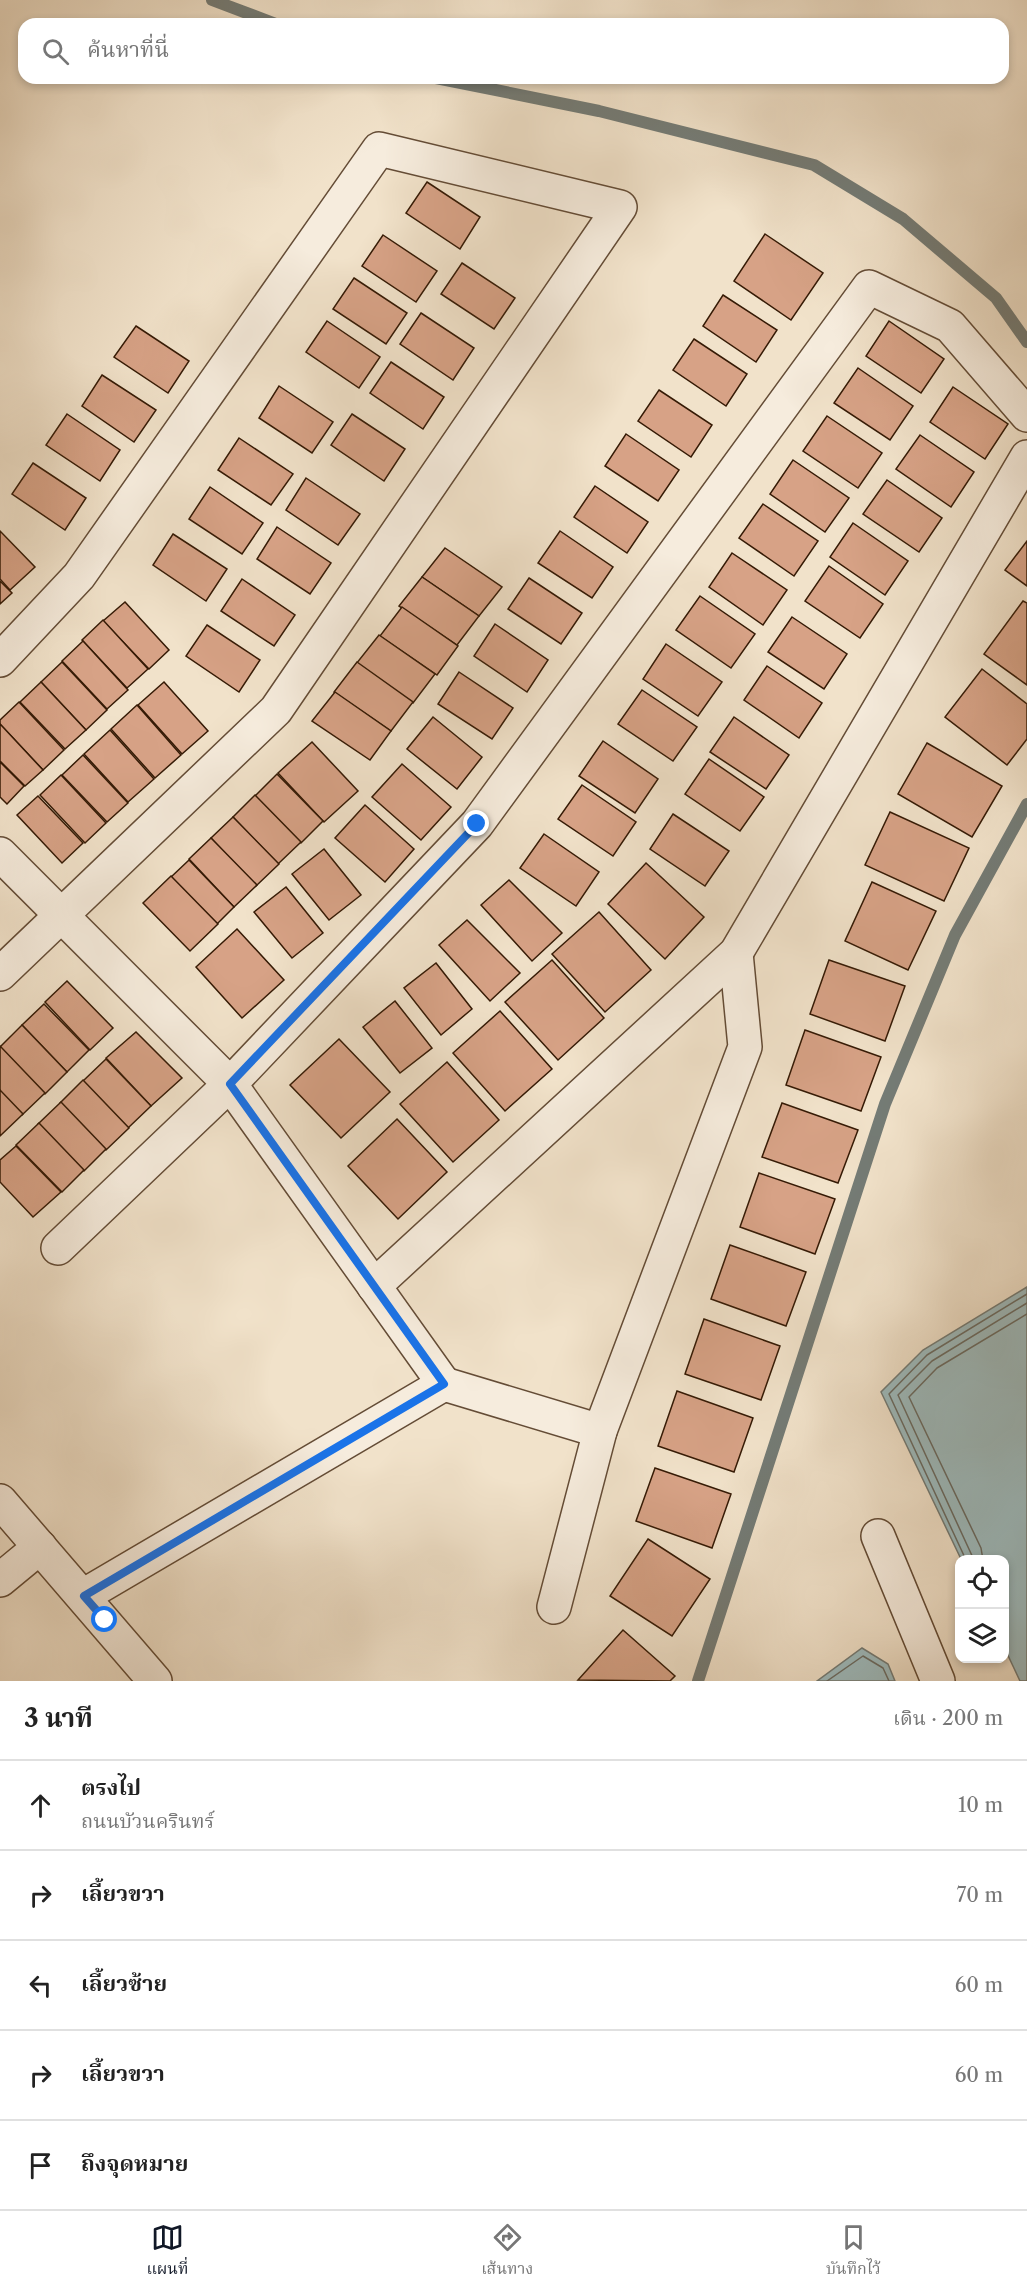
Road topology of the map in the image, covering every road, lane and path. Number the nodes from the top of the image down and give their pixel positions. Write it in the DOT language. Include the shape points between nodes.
graph roads {
  1 [pos="1027,415"];
  2 [pos="1027,457"];
  3 [pos="0,660"];
  4 [pos="0,854"];
  5 [pos="63,916"];
  6 [pos="736,953"];
  7 [pos="0,974"];
  8 [pos="230,1084"];
  9 [pos="58,1248"];
  10 [pos="374,1286"];
  11 [pos="444,1384"];
  12 [pos="600,1431"];
  13 [pos="0,1501"];
  14 [pos="878,1536"];
  15 [pos="40,1547"];
  16 [pos="0,1580"];
  17 [pos="84,1596"];
  18 [pos="554,1607"];
  19 [pos="155,1681"];
  20 [pos="938,1681"];
  1 -- 8 [label="street" via="950,326 869,287 477,824"];
  2 -- 6 [label="street"];
  3 -- 5 [label="street" via="79,576 379,149 620,207 276,710"];
  4 -- 5 [label="street"];
  5 -- 7 [label="street"];
  5 -- 8 [label="street"];
  6 -- 10 [label="street"];
  6 -- 12 [label="street" via="745,1047"];
  8 -- 9 [label="street"];
  8 -- 10 [label="street"];
  10 -- 11 [label="street"];
  11 -- 12 [label="street"];
  11 -- 17 [label="street"];
  12 -- 18 [label="street"];
  13 -- 15 [label="street"];
  14 -- 20 [label="street"];
  15 -- 16 [label="street"];
  15 -- 17 [label="street"];
  17 -- 19 [label="street"];
}
